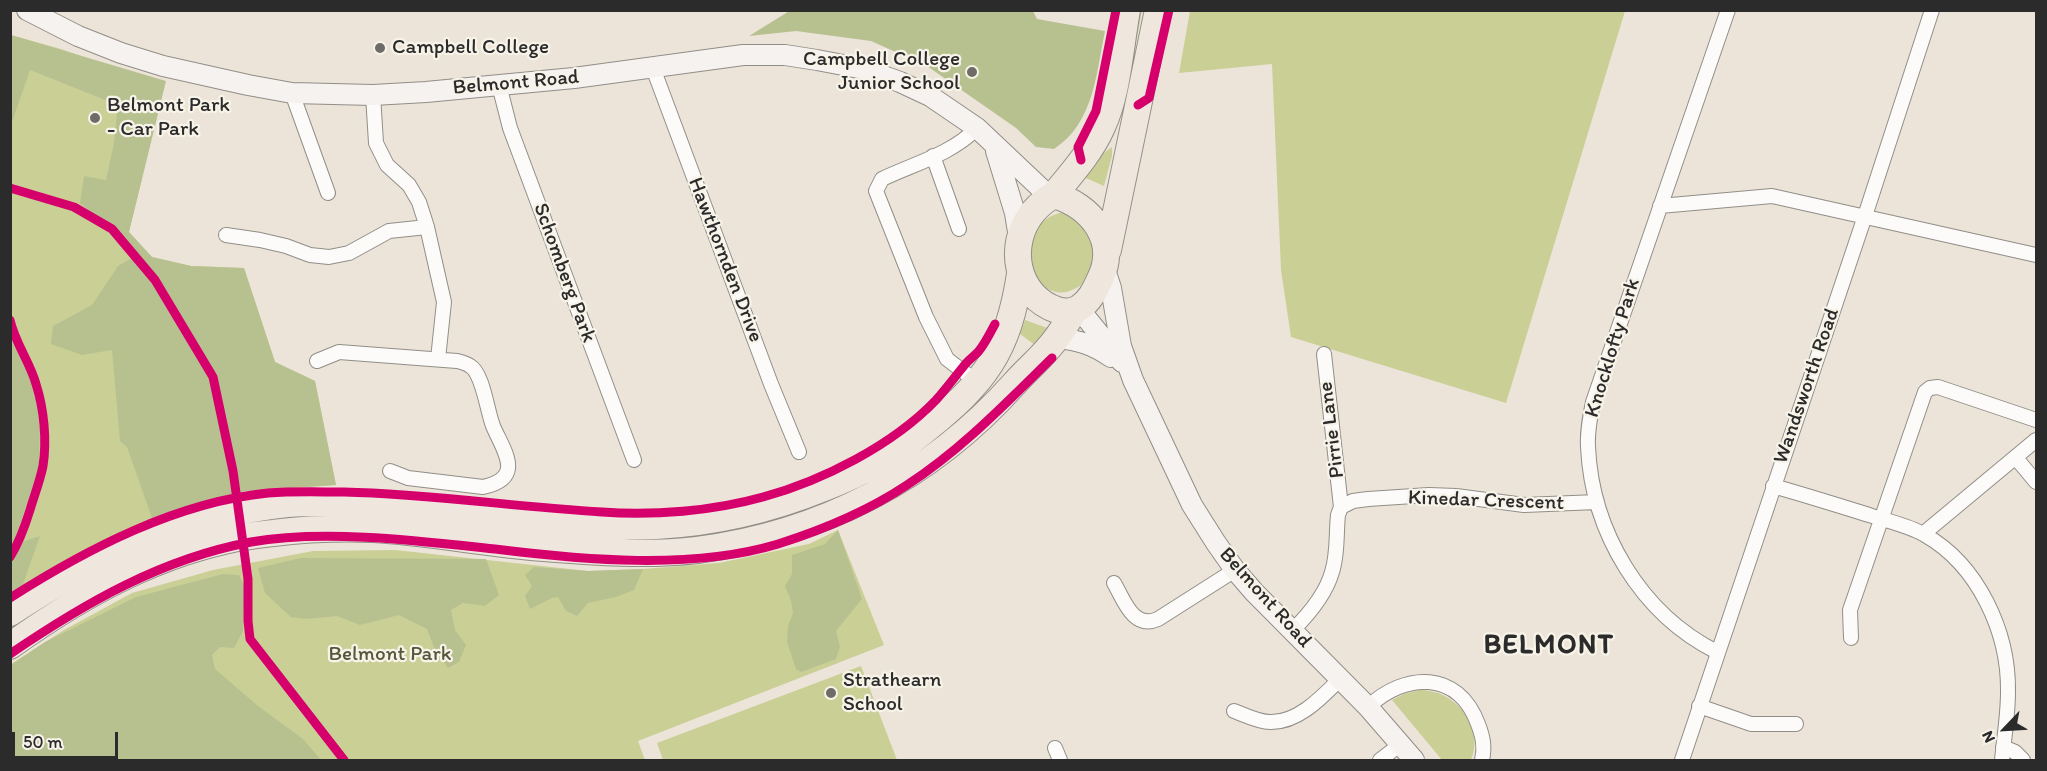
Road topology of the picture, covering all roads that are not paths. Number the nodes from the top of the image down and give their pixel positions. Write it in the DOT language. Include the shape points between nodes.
graph roads {
  1 [pos="1126,10"];
  2 [pos="1158,10"];
  3 [pos="1728,10"];
  4 [pos="1932,10"];
  5 [pos="30,12"];
  6 [pos="10,18"];
  7 [pos="653,68"];
  8 [pos="499,85"];
  9 [pos="292,93"];
  10 [pos="374,95"];
  11 [pos="977,128"];
  12 [pos="994,146"];
  13 [pos="933,156"];
  14 [pos="328,193"];
  15 [pos="1052,196"];
  16 [pos="1660,206"];
  17 [pos="1865,216"];
  18 [pos="427,227"];
  19 [pos="959,230"];
  20 [pos="226,235"];
  21 [pos="1019,238"];
  22 [pos="2037,255"];
  23 [pos="1105,263"];
  24 [pos="1020,274"];
  25 [pos="1076,310"];
  26 [pos="1057,338"];
  27 [pos="1324,354"];
  28 [pos="438,359"];
  29 [pos="318,361"];
  30 [pos="1128,373"];
  31 [pos="977,382"];
  32 [pos="2037,420"];
  33 [pos="2037,440"];
  34 [pos="799,452"];
  35 [pos="2016,458"];
  36 [pos="634,460"];
  37 [pos="390,471"];
  38 [pos="2037,482"];
  39 [pos="1773,486"];
  40 [pos="1597,502"];
  41 [pos="1341,507"];
  42 [pos="1880,519"];
  43 [pos="1923,534"];
  44 [pos="1235,570"];
  45 [pos="1114,583"];
  46 [pos="10,613"];
  47 [pos="1293,630"];
  48 [pos="1851,638"];
  49 [pos="10,646"];
  50 [pos="1717,652"];
  51 [pos="1340,679"];
  52 [pos="1699,706"];
  53 [pos="1368,707"];
  54 [pos="1234,711"];
  55 [pos="1796,724"];
  56 [pos="1401,744"];
  57 [pos="2002,754"];
  58 [pos="1380,760"];
  59 [pos="1414,760"];
  60 [pos="1482,760"];
  61 [pos="1682,760"];
  62 [pos="2023,760"];
  1 -- 15 [label="highway" via="1111,102 1103,126"];
  2 -- 23 [label="highway"];
  3 -- 16 [label="street, Knocklofty Park"];
  4 -- 17 [label="street, Wandsworth Road"];
  5 -- 6 [label="main road"];
  5 -- 9 [label="main road, Belmont Road" via="78,36 163,66"];
  7 -- 8 [label="main road, Belmont Road"];
  7 -- 11 [label="main road, Belmont Road" via="743,55 817,60 864,69 900,82 930,96"];
  7 -- 34 [label="street, Hawthornden Drive"];
  8 -- 10 [label="main road, Belmont Road"];
  8 -- 36 [label="street, Schomberg Park" via="510,128"];
  9 -- 10 [label="main road, Belmont Road"];
  9 -- 14 [label="street"];
  10 -- 18 [label="street" via="376,143 387,165 409,185"];
  11 -- 12 [label="main road, Belmont Road"];
  11 -- 13 [label="street"];
  12 -- 15 [label="main road, Belmont Road"];
  12 -- 21 [label="main road, Belmont Road" via="1016,213"];
  13 -- 19 [label="street"];
  13 -- 31 [label="street" via="882,179 876,191 947,359"];
  15 -- 21 [label="highway" via="1030,217"];
  15 -- 23 [label="highway" via="1074,202 1093,218 1106,240"];
  16 -- 17 [label="street" via="1772,196"];
  16 -- 40 [label="street, Knocklofty Park" via="1593,402 1587,447"];
  17 -- 22 [label="street"];
  17 -- 39 [label="street, Wandsworth Road"];
  18 -- 20 [label="street" via="389,231 349,252 329,256"];
  18 -- 28 [label="street" via="444,302"];
  21 -- 24 [label="highway"];
  23 -- 25 [label="highway" via="1091,298"];
  23 -- 30 [label="main road, Belmont Road"];
  24 -- 25 [label="highway" via="1033,296 1046,306 1062,312"];
  24 -- 31 [label="highway" via="1008,331"];
  25 -- 26 [label="highway"];
  25 -- 30 [label="main road, Belmont Road"];
  26 -- 30 [label="main road" via="1089,344"];
  26 -- 49 [label="highway" via="993,407 927,463 855,504 778,534 694,550 646,552 542,548 373,529 237,538 134,571 70,606"];
  27 -- 41 [label="street, Pirrie Lane"];
  28 -- 29 [label="street" via="339,352"];
  28 -- 37 [label="street" via="472,366 507,454 504,477 483,487"];
  30 -- 44 [label="main road, Belmont Road" via="1192,505"];
  31 -- 46 [label="highway" via="909,444 843,481 769,508 720,519 643,526 547,522 335,503 256,508 175,527 130,545 83,568"];
  32 -- 42 [label="street" via="1938,387 1930,388 1922,398"];
  33 -- 35 [label="street"];
  35 -- 38 [label="street"];
  35 -- 43 [label="street"];
  39 -- 42 [label="street"];
  39 -- 50 [label="street, Wandsworth Road"];
  40 -- 41 [label="street, Kinedar Crescent" via="1524,506 1429,495 1353,501"];
  40 -- 50 [label="street, Knocklofty Park" via="1606,530 1640,588 1665,617"];
  41 -- 47 [label="street, Pirrie Lane" via="1333,571 1315,605"];
  42 -- 43 [label="street"];
  42 -- 48 [label="street" via="1850,610"];
  43 -- 57 [label="street" via="1969,571 1997,629 2006,661 2008,693"];
  44 -- 45 [label="street" via="1158,619 1147,622 1136,618"];
  44 -- 47 [label="main road, Belmont Road"];
  47 -- 51 [label="main road, Belmont Road"];
  50 -- 52 [label="street, Wandsworth Road"];
  51 -- 53 [label="main road, Belmont Road"];
  51 -- 54 [label="street" via="1321,698 1286,720 1268,722"];
  52 -- 55 [label="street" via="1751,724"];
  52 -- 61 [label="street, Wandsworth Road"];
  53 -- 56 [label="main road, Belmont Road"];
  53 -- 60 [label="street" via="1408,683 1429,682 1447,687 1466,702 1476,719 1484,746"];
  56 -- 58 [label="street"];
  56 -- 59 [label="main road, Belmont Road"];
  57 -- 62 [label="street" via="2015,752"];
}
